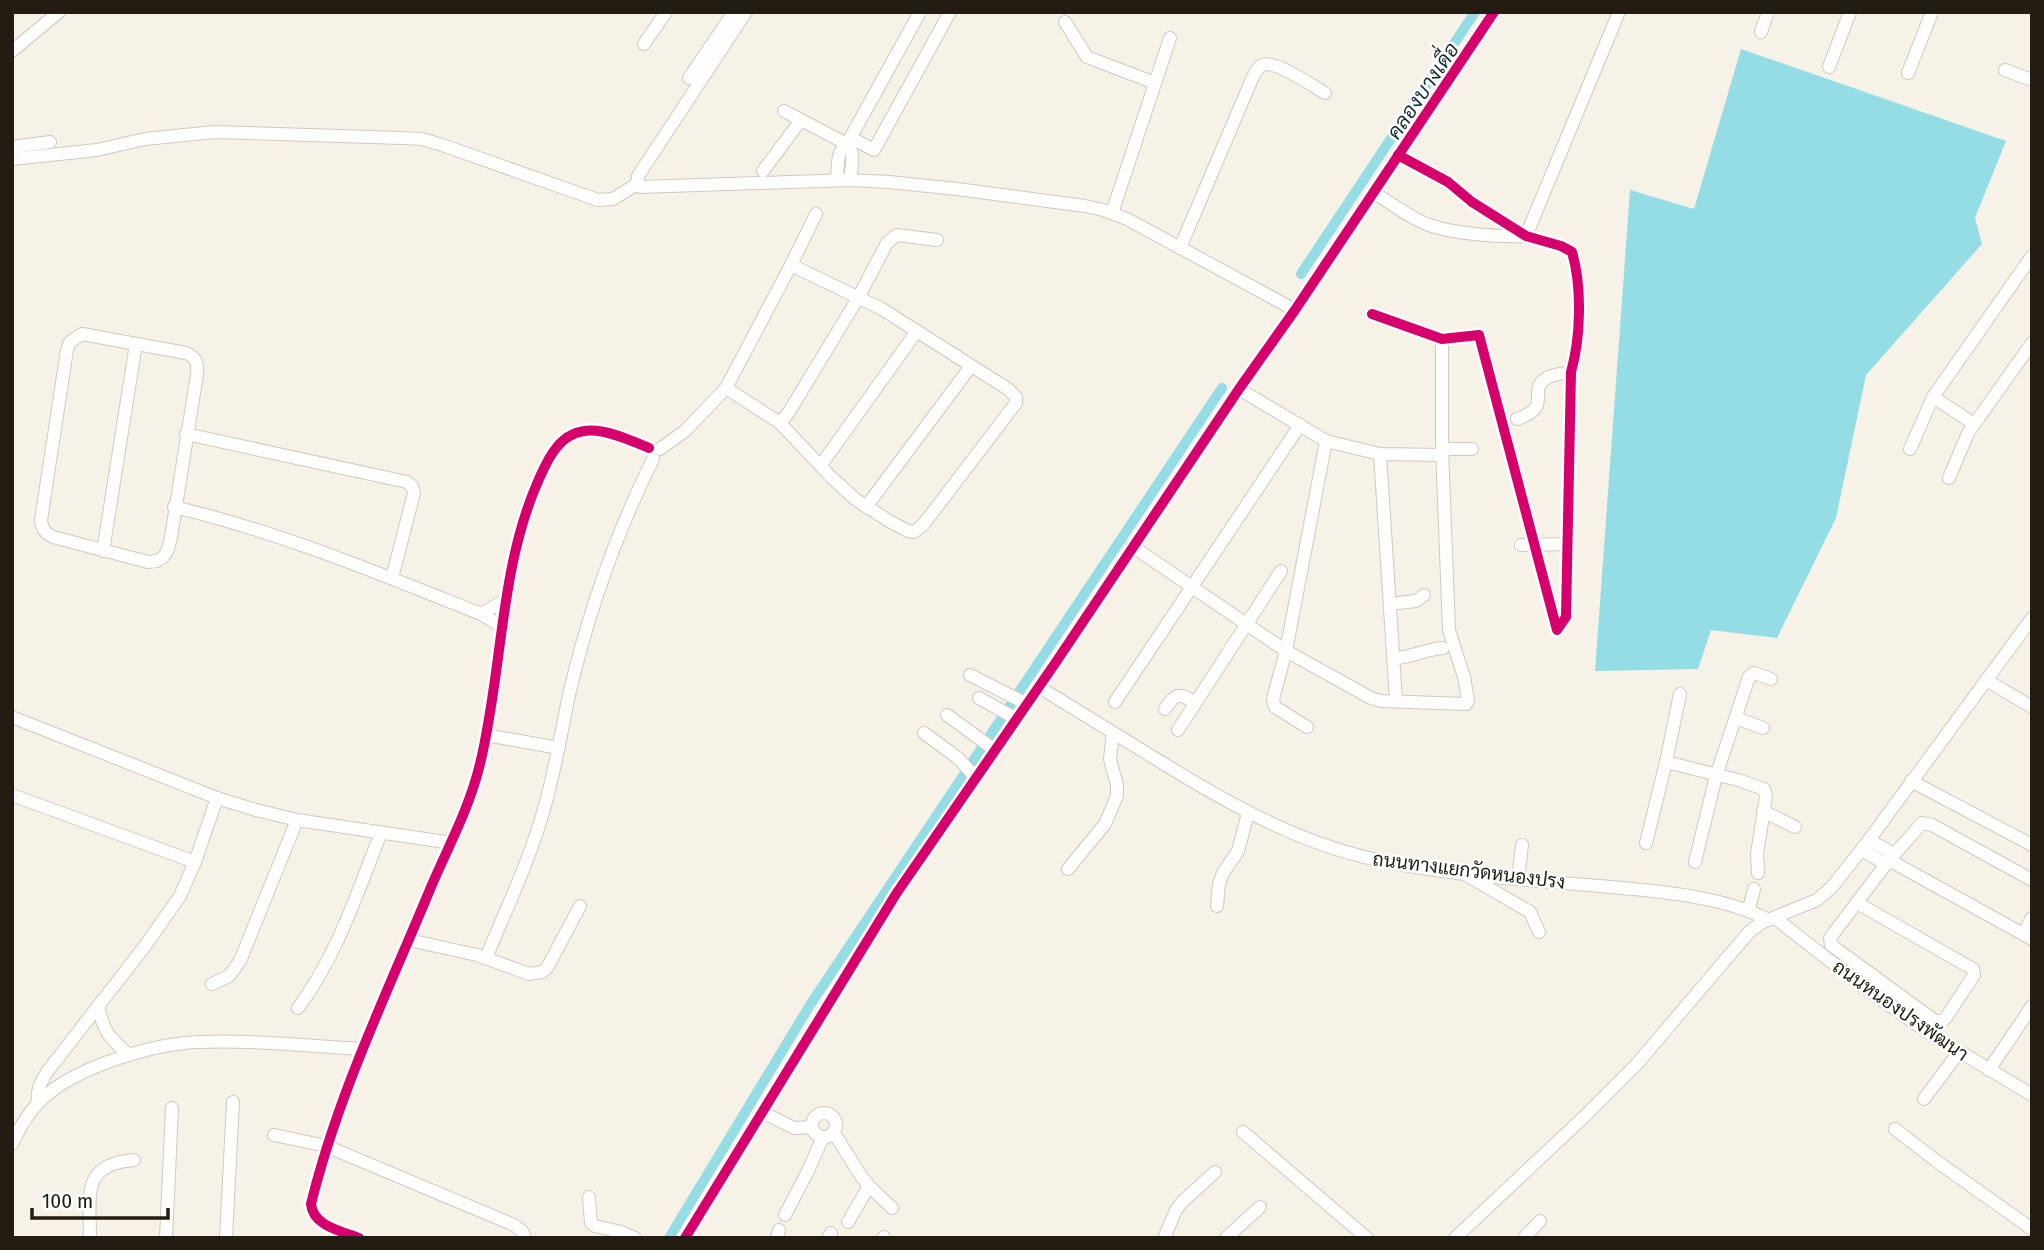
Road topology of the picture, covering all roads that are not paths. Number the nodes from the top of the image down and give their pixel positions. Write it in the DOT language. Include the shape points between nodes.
graph roads {
  1 [pos="59,12"];
  2 [pos="666,12"];
  3 [pos="734,12"];
  4 [pos="746,12"];
  5 [pos="920,12"];
  6 [pos="950,12"];
  7 [pos="1494,12"];
  8 [pos="1619,12"];
  9 [pos="1768,12"];
  10 [pos="1850,12"];
  11 [pos="1932,12"];
  12 [pos="1065,22"];
  13 [pos="1761,32"];
  14 [pos="1170,38"];
  15 [pos="643,44"];
  16 [pos="12,51"];
  17 [pos="1829,67"];
  18 [pos="2005,70"];
  19 [pos="1908,73"];
  20 [pos="689,78"];
  21 [pos="2032,80"];
  22 [pos="1155,83"];
  23 [pos="1325,93"];
  24 [pos="784,111"];
  25 [pos="801,120"];
  26 [pos="849,141"];
  27 [pos="50,142"];
  28 [pos="12,147"];
  29 [pos="1398,155"];
  30 [pos="12,159"];
  31 [pos="763,171"];
  32 [pos="837,179"];
  33 [pos="850,180"];
  34 [pos="637,184"];
  35 [pos="1373,192"];
  36 [pos="1112,213"];
  37 [pos="816,214"];
  38 [pos="1526,236"];
  39 [pos="937,240"];
  40 [pos="1180,248"];
  41 [pos="2032,256"];
  42 [pos="792,265"];
  43 [pos="859,298"];
  44 [pos="1295,310"];
  45 [pos="1372,314"];
  46 [pos="917,331"];
  47 [pos="1442,338"];
  48 [pos="2032,343"];
  49 [pos="136,344"];
  50 [pos="971,366"];
  51 [pos="1571,372"];
  52 [pos="726,387"];
  53 [pos="1239,389"];
  54 [pos="1933,397"];
  55 [pos="1517,419"];
  56 [pos="780,423"];
  57 [pos="1974,424"];
  58 [pos="1300,425"];
  59 [pos="186,434"];
  60 [pos="1326,441"];
  61 [pos="1472,449"];
  62 [pos="1910,449"];
  63 [pos="654,452"];
  64 [pos="1443,452"];
  65 [pos="1380,454"];
  66 [pos="821,465"];
  67 [pos="1949,478"];
  68 [pos="174,507"];
  69 [pos="866,507"];
  70 [pos="1567,544"];
  71 [pos="1132,545"];
  72 [pos="1528,545"];
  73 [pos="103,551"];
  74 [pos="1281,571"];
  75 [pos="392,578"];
  76 [pos="1193,586"];
  77 [pos="1424,595"];
  78 [pos="507,599"];
  79 [pos="1390,604"];
  80 [pos="481,614"];
  81 [pos="2032,618"];
  82 [pos="1246,624"];
  83 [pos="503,627"];
  84 [pos="1443,648"];
  85 [pos="1286,652"];
  86 [pos="1394,658"];
  87 [pos="970,674"];
  88 [pos="1771,679"];
  89 [pos="1986,680"];
  90 [pos="1039,687"];
  91 [pos="1680,694"];
  92 [pos="979,698"];
  93 [pos="1020,700"];
  94 [pos="1396,701"];
  95 [pos="1115,702"];
  96 [pos="1195,703"];
  97 [pos="2032,707"];
  98 [pos="1164,709"];
  99 [pos="947,715"];
  100 [pos="1011,716"];
  101 [pos="12,717"];
  102 [pos="1735,718"];
  103 [pos="1307,727"];
  104 [pos="1763,728"];
  105 [pos="1178,730"];
  106 [pos="924,733"];
  107 [pos="486,735"];
  108 [pos="1117,735"];
  109 [pos="989,746"];
  110 [pos="559,748"];
  111 [pos="1666,762"];
  112 [pos="971,773"];
  113 [pos="1716,776"];
  114 [pos="1911,781"];
  115 [pos="12,795"];
  116 [pos="217,798"];
  117 [pos="1763,811"];
  118 [pos="1248,813"];
  119 [pos="297,820"];
  120 [pos="1795,827"];
  121 [pos="381,833"];
  122 [pos="452,843"];
  123 [pos="1646,843"];
  124 [pos="1522,845"];
  125 [pos="1866,845"];
  126 [pos="2032,845"];
  127 [pos="1890,859"];
  128 [pos="195,862"];
  129 [pos="1695,862"];
  130 [pos="1068,869"];
  131 [pos="1519,870"];
  132 [pos="1465,873"];
  133 [pos="1758,873"];
  134 [pos="2032,880"];
  135 [pos="1857,903"];
  136 [pos="580,906"];
  137 [pos="1217,906"];
  138 [pos="2032,918"];
  139 [pos="1772,919"];
  140 [pos="1539,932"];
  141 [pos="2027,937"];
  142 [pos="410,940"];
  143 [pos="485,958"];
  144 [pos="212,984"];
  145 [pos="98,1006"];
  146 [pos="2032,1006"];
  147 [pos="298,1008"];
  148 [pos="363,1049"];
  149 [pos="1959,1052"];
  150 [pos="129,1055"];
  151 [pos="1989,1070"];
  152 [pos="2032,1095"];
  153 [pos="1924,1099"];
  154 [pos="233,1102"];
  155 [pos="38,1103"];
  156 [pos="172,1108"];
  157 [pos="762,1112"];
  158 [pos="812,1127"];
  159 [pos="1895,1129"];
  160 [pos="1243,1132"];
  161 [pos="274,1135"];
  162 [pos="828,1135"];
  163 [pos="12,1144"];
  164 [pos="326,1146"];
  165 [pos="134,1160"];
  166 [pos="1215,1172"];
  167 [pos="869,1186"];
  168 [pos="589,1197"];
  169 [pos="1260,1207"];
  170 [pos="892,1208"];
  171 [pos="785,1215"];
  172 [pos="1540,1221"];
  173 [pos="848,1222"];
  174 [pos="2032,1229"];
  175 [pos="90,1238"];
  176 [pos="166,1238"];
  177 [pos="226,1238"];
  178 [pos="359,1238"];
  179 [pos="525,1238"];
  180 [pos="635,1238"];
  181 [pos="685,1238"];
  182 [pos="1164,1238"];
  183 [pos="1226,1238"];
  184 [pos="1367,1238"];
  185 [pos="1455,1238"];
  186 [pos="1524,1238"];
  1 -- 16 [label="street"];
  2 -- 15 [label="street"];
  3 -- 20 [label="street"];
  4 -- 34 [label="street"];
  5 -- 26 [label="street"];
  6 -- 26 [label="street" via="874,150"];
  7 -- 29 [label="street"];
  8 -- 38 [label="street"];
  9 -- 13 [label="street"];
  10 -- 17 [label="street"];
  11 -- 19 [label="street"];
  12 -- 22 [label="street" via="1093,61"];
  14 -- 22 [label="street"];
  18 -- 21 [label="street"];
  22 -- 36 [label="street"];
  23 -- 40 [label="street" via="1276,66 1260,66"];
  24 -- 25 [label="street"];
  25 -- 26 [label="street"];
  25 -- 31 [label="street"];
  26 -- 32 [label="street" via="839,154"];
  26 -- 33 [label="street"];
  27 -- 28 [label="street"];
  29 -- 35 [label="street"];
  29 -- 38 [label="street" via="1448,182"];
  30 -- 34 [label="street" via="97,150 181,134 349,135 422,139 598,200 613,199"];
  32 -- 33 [label="street"];
  32 -- 34 [label="street" via="645,188"];
  33 -- 36 [label="street" via="957,189"];
  35 -- 38 [label="street" via="1440,228"];
  35 -- 44 [label="street"];
  36 -- 40 [label="street"];
  37 -- 42 [label="street"];
  38 -- 51 [label="street" via="1572,252 1578,312"];
  39 -- 43 [label="street" via="897,235 891,239"];
  40 -- 44 [label="street"];
  41 -- 54 [label="street"];
  42 -- 43 [label="street"];
  42 -- 52 [label="street"];
  43 -- 46 [label="street"];
  43 -- 56 [label="street"];
  44 -- 53 [label="street"];
  45 -- 47 [label="street"];
  46 -- 50 [label="street"];
  46 -- 66 [label="street"];
  47 -- 64 [label="street"];
  47 -- 72 [label="street" via="1479,335"];
  48 -- 57 [label="street"];
  49 -- 59 [label="street" via="186,353 195,359 198,370"];
  49 -- 73 [label="street"];
  49 -- 73 [label="street" via="82,334 70,342 65,363 42,526 53,537"];
  50 -- 69 [label="street"];
  50 -- 69 [label="street" via="1014,393 1013,408 914,533"];
  51 -- 55 [label="street" via="1543,380 1537,406"];
  51 -- 70 [label="street"];
  52 -- 56 [label="street"];
  52 -- 63 [label="street" via="685,431"];
  53 -- 58 [label="street"];
  53 -- 71 [label="street"];
  54 -- 57 [label="street"];
  54 -- 62 [label="street"];
  56 -- 66 [label="street"];
  57 -- 67 [label="street"];
  58 -- 60 [label="street"];
  58 -- 76 [label="street"];
  59 -- 68 [label="street"];
  59 -- 75 [label="street" via="407,482 414,494"];
  60 -- 65 [label="street"];
  60 -- 85 [label="street"];
  61 -- 64 [label="street"];
  63 -- 78 [label="street" via="594,429 581,430 558,444 523,523"];
  63 -- 110 [label="street" via="598,590"];
  64 -- 65 [label="street"];
  64 -- 94 [label="street" via="1449,629 1468,703"];
  65 -- 79 [label="street"];
  66 -- 69 [label="street"];
  68 -- 73 [label="street" via="164,558 148,562"];
  68 -- 75 [label="street" via="250,528"];
  70 -- 72 [label="street"];
  70 -- 72 [label="street" via="1566,617 1557,630"];
  71 -- 76 [label="street"];
  71 -- 90 [label="street"];
  74 -- 82 [label="street"];
  75 -- 80 [label="street"];
  76 -- 82 [label="street"];
  76 -- 95 [label="street"];
  77 -- 79 [label="street" via="1416,601"];
  78 -- 80 [label="street"];
  78 -- 83 [label="street"];
  79 -- 86 [label="street"];
  80 -- 83 [label="street"];
  81 -- 89 [label="street"];
  82 -- 85 [label="street"];
  82 -- 96 [label="street"];
  83 -- 107 [label="street"];
  84 -- 86 [label="street"];
  85 -- 94 [label="street" via="1371,698"];
  85 -- 103 [label="street" via="1273,699 1275,707"];
  86 -- 94 [label="street"];
  87 -- 93 [label="street"];
  88 -- 102 [label="street" via="1751,675"];
  89 -- 97 [label="street"];
  89 -- 114 [label="street"];
  90 -- 93 [label="street"];
  90 -- 108 [label="street, ถนนทางแยกวัดหนองปรง"];
  91 -- 111 [label="street"];
  92 -- 100 [label="street"];
  93 -- 100 [label="street"];
  96 -- 98 [label="street" via="1176,696"];
  96 -- 105 [label="street"];
  99 -- 109 [label="street"];
  100 -- 109 [label="street"];
  101 -- 116 [label="street"];
  102 -- 104 [label="street"];
  102 -- 113 [label="street"];
  106 -- 112 [label="street"];
  107 -- 110 [label="street"];
  107 -- 122 [label="street" via="469,802"];
  108 -- 118 [label="street, ถนนทางแยกวัดหนองปรง"];
  108 -- 130 [label="street" via="1118,760 1113,767 1117,796 1105,824"];
  109 -- 112 [label="street"];
  110 -- 143 [label="street" via="528,856"];
  111 -- 113 [label="street"];
  111 -- 123 [label="street"];
  112 -- 157 [label="street"];
  113 -- 117 [label="street" via="1764,789"];
  113 -- 129 [label="street"];
  114 -- 125 [label="street"];
  114 -- 126 [label="street"];
  115 -- 128 [label="street"];
  116 -- 119 [label="street"];
  116 -- 128 [label="street"];
  117 -- 120 [label="street"];
  117 -- 133 [label="street"];
  118 -- 132 [label="street, ถนนทางแยกวัดหนองปรง" via="1356,855"];
  118 -- 137 [label="street" via="1238,851 1219,884"];
  119 -- 121 [label="street"];
  119 -- 144 [label="street" via="240,961 229,976"];
  121 -- 122 [label="street"];
  121 -- 147 [label="street" via="331,956"];
  122 -- 142 [label="street"];
  124 -- 131 [label="street"];
  125 -- 127 [label="street"];
  125 -- 139 [label="street" via="1824,895"];
  127 -- 134 [label="street" via="1918,826 1926,823"];
  127 -- 135 [label="street"];
  127 -- 141 [label="street"];
  128 -- 145 [label="street" via="180,896"];
  131 -- 132 [label="street, ถนนทางแยกวัดหนองปรง"];
  131 -- 139 [label="street, ถนนทางแยกวัดหนองปรง" via="1722,902 1752,898"];
  132 -- 140 [label="street" via="1530,912"];
  135 -- 135 [label="street" via="1830,938 1831,944 1935,1021 1942,1021 1974,975 1973,969"];
  136 -- 143 [label="street" via="542,972 529,974"];
  138 -- 141 [label="street"];
  139 -- 149 [label="street, ถนนหนองปรงพัฒนา"];
  139 -- 185 [label="street" via="1750,931 1626,1075"];
  142 -- 143 [label="street"];
  142 -- 148 [label="street"];
  145 -- 150 [label="street" via="105,1033"];
  145 -- 155 [label="street" via="40,1083"];
  146 -- 151 [label="street"];
  148 -- 150 [label="street" via="197,1042"];
  148 -- 164 [label="street"];
  149 -- 151 [label="street, ถนนหนองปรงพัฒนา"];
  149 -- 153 [label="street"];
  150 -- 155 [label="street" via="92,1068"];
  151 -- 152 [label="street, ถนนหนองปรงพัฒนา"];
  154 -- 177 [label="street"];
  155 -- 163 [label="street"];
  156 -- 176 [label="street"];
  157 -- 158 [label="street" via="794,1128"];
  157 -- 181 [label="street"];
  158 -- 162 [label="street" via="816,1134"];
  158 -- 162 [label="street" via="817,1116 828,1113 836,1122"];
  159 -- 174 [label="street"];
  160 -- 184 [label="street"];
  161 -- 164 [label="street"];
  162 -- 167 [label="street"];
  162 -- 171 [label="street"];
  164 -- 178 [label="street" via="312,1211 324,1224"];
  164 -- 179 [label="street" via="514,1224"];
  165 -- 175 [label="street" via="113,1163 95,1174"];
  166 -- 182 [label="street" via="1182,1202"];
  167 -- 170 [label="street"];
  167 -- 173 [label="street"];
  168 -- 180 [label="street" via="591,1223"];
  169 -- 183 [label="street"];
  172 -- 186 [label="street"];
}
